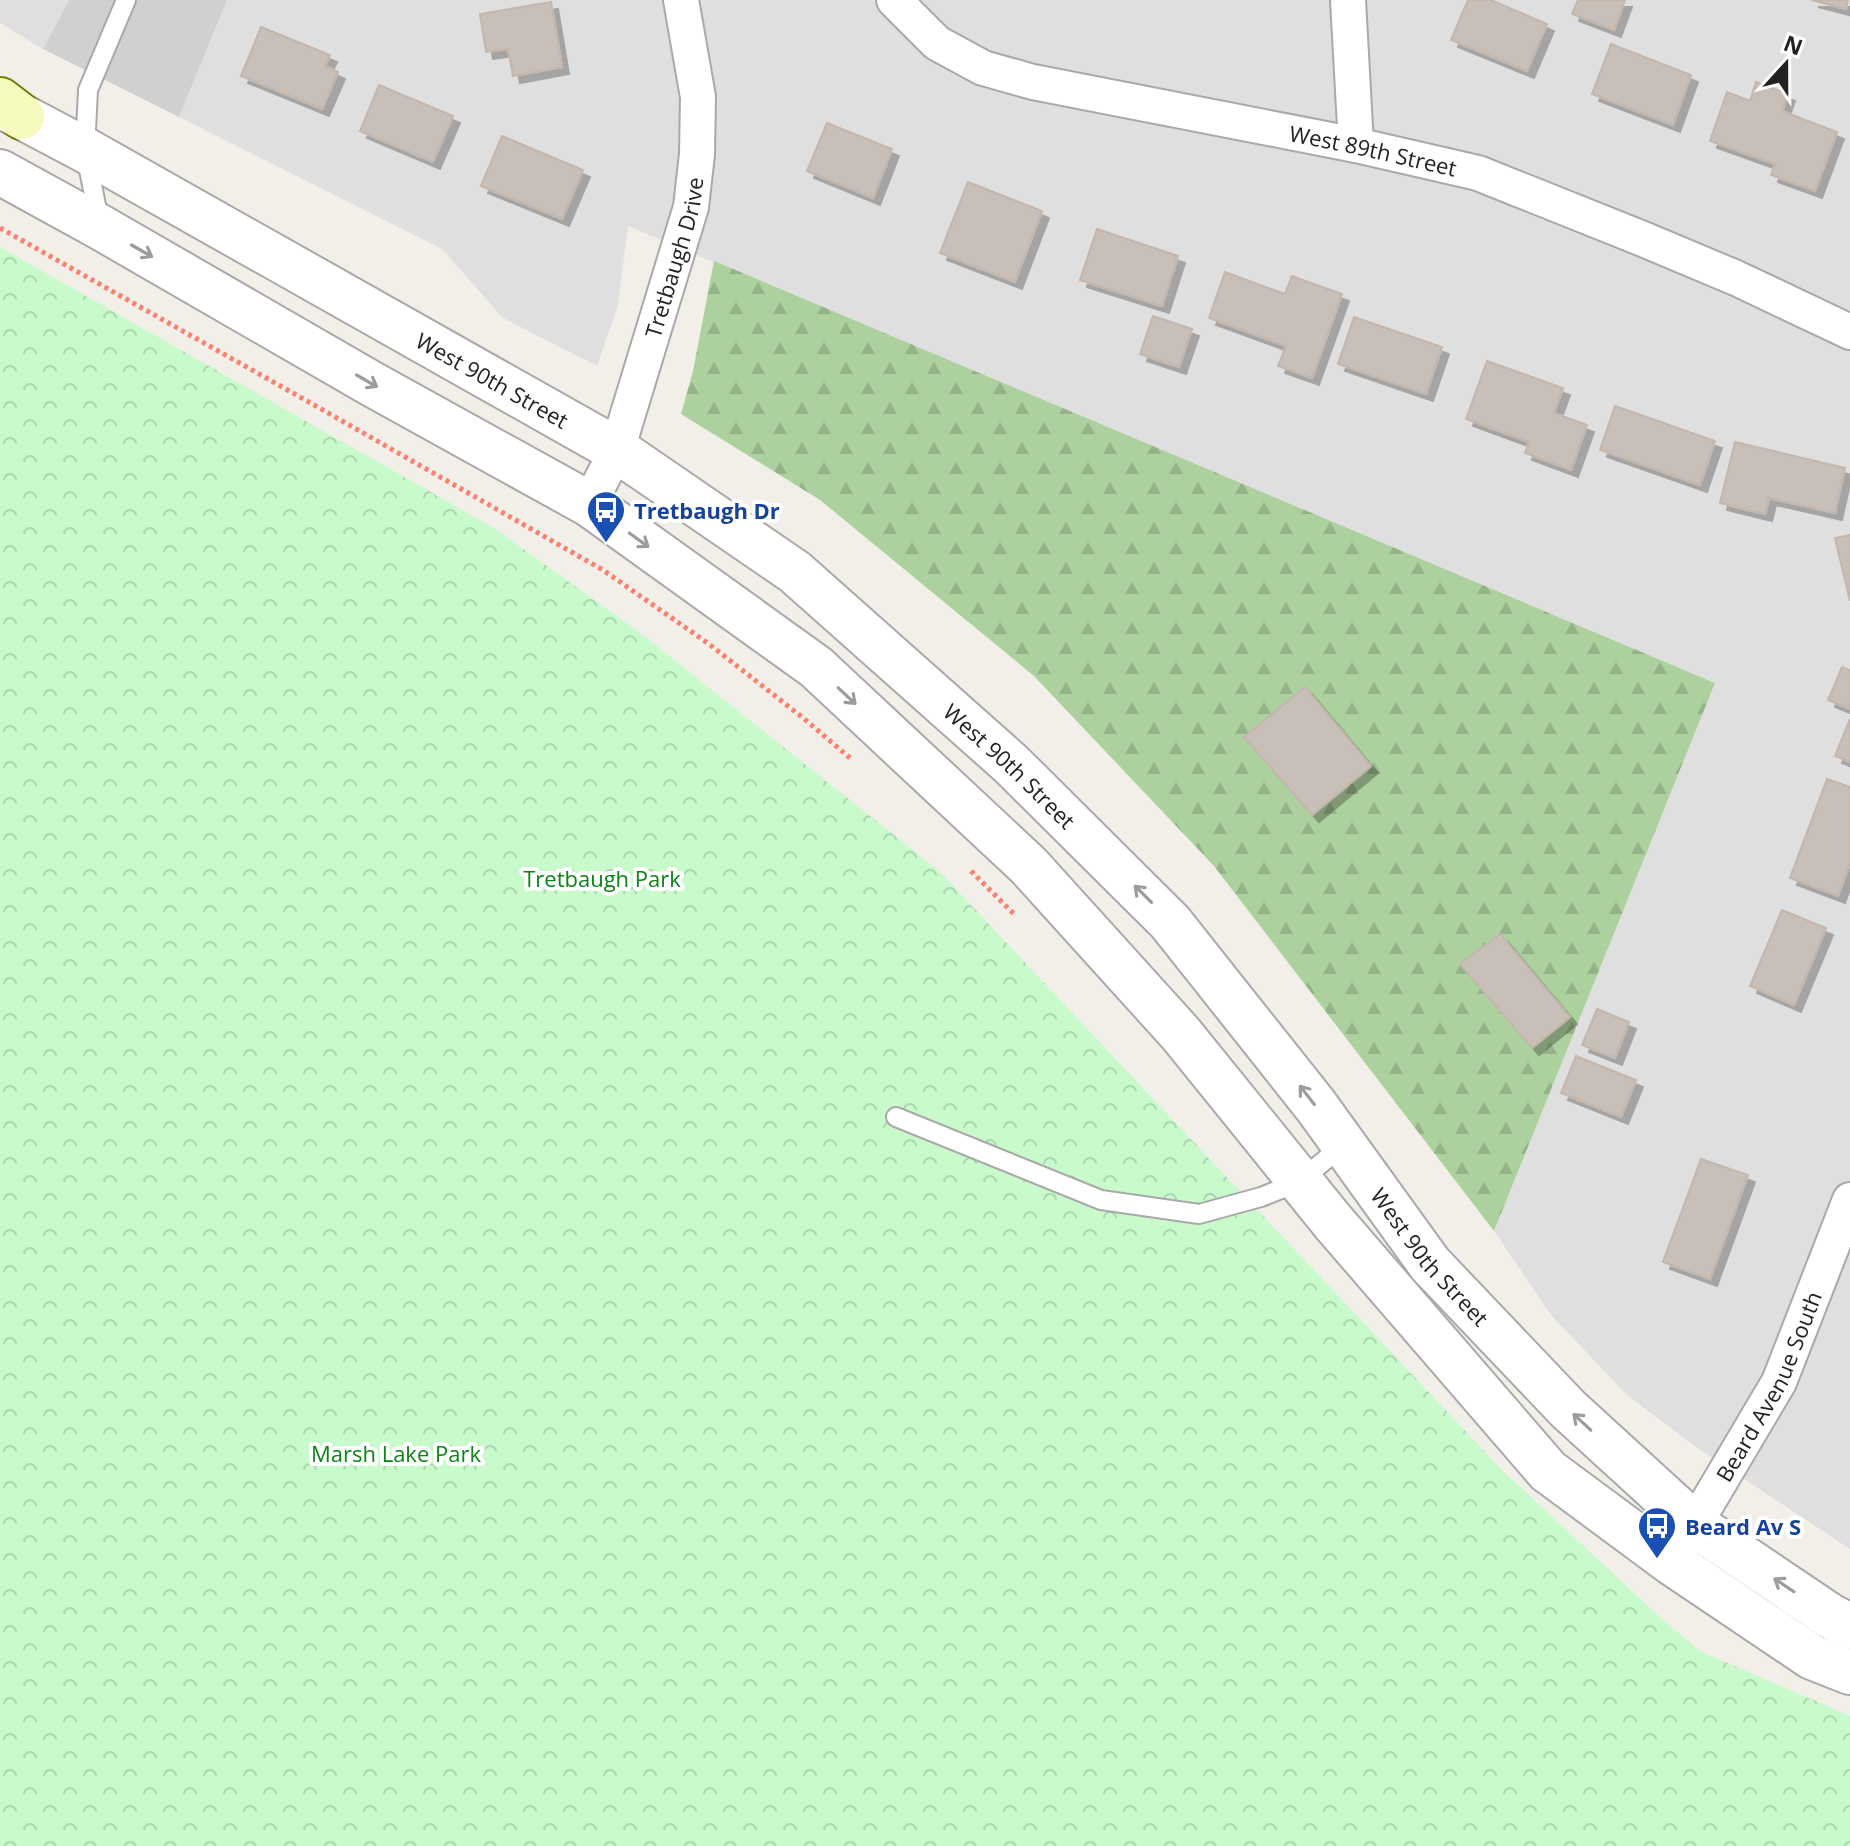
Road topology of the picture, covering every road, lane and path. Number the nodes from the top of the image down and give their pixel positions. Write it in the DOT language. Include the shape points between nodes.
graph roads {
  1 [pos="126,0"];
  2 [pos="681,0"];
  3 [pos="894,0"];
  4 [pos="1348,0"];
  5 [pos="7,107"];
  6 [pos="1356,145"];
  7 [pos="85,150"];
  8 [pos="0,172"];
  9 [pos="100,227"];
  10 [pos="0,228"];
  11 [pos="1850,332"];
  12 [pos="617,450"];
  13 [pos="589,504"];
  14 [pos="851,759"];
  15 [pos="965,865"];
  16 [pos="1019,919"];
  17 [pos="896,1117"];
  18 [pos="1344,1144"];
  19 [pos="1299,1182"];
  20 [pos="1850,1200"];
  21 [pos="1695,1525"];
  22 [pos="1671,1562"];
  23 [pos="1850,1626"];
  24 [pos="1850,1672"];
  1 -- 7 [label="lane" via="88,90"];
  2 -- 12 [label="street, Tretbaugh Drive" via="698,97 691,207"];
  3 -- 6 [label="street, West 89th Street" via="937,43 983,68"];
  4 -- 6 [label="street"];
  5 -- 7 [label="street, West 90th Street"];
  6 -- 11 [label="street, West 89th Street" via="1503,182"];
  7 -- 9 [label="lane"];
  7 -- 12 [label="street, West 90th Street"];
  8 -- 9 [label="street"];
  9 -- 13 [label="street, one-way"];
  10 -- 14 [label="path" via="603,570 709,644"];
  12 -- 13 [label="street, Tretbaugh Drive"];
  18 -- 12 [label="street, West 90th Street, one-way" via="1170,922 1011,764 795,572"];
  13 -- 19 [label="street, one-way" via="816,667 1020,856 1181,1034"];
  15 -- 16 [label="path"];
  17 -- 19 [label="lane" via="1101,1200 1199,1214"];
  18 -- 19 [label="lane"];
  21 -- 18 [label="street, West 90th Street, one-way" via="1568,1409 1430,1264"];
  19 -- 22 [label="street" via="1548,1471"];
  20 -- 21 [label="street, Beard Avenue South" via="1779,1382"];
  21 -- 22 [label="street, Beard Avenue South"];
  23 -- 21 [label="street, West 90th Street, one-way"];
  22 -- 24 [label="street" via="1812,1657"];
}
